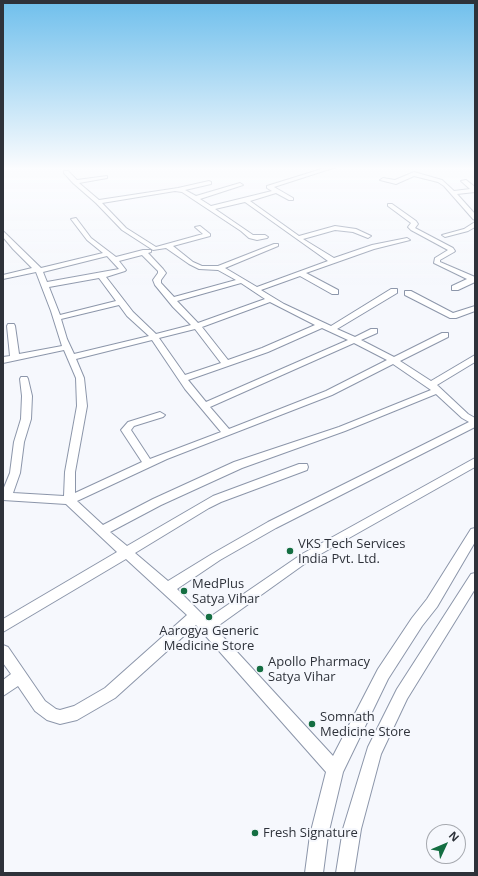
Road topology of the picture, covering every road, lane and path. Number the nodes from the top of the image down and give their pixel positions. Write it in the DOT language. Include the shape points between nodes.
graph roads {
  1 [pos="104,208"];
  2 [pos="210,208"];
  3 [pos="257,208"];
  4 [pos="394,208"];
  5 [pos="466,208"];
  6 [pos="475,218"];
  7 [pos="74,219"];
  8 [pos="475,224"];
  9 [pos="198,226"];
  10 [pos="3,233"];
  11 [pos="445,235"];
  12 [pos="368,236"];
  13 [pos="265,237"];
  14 [pos="298,238"];
  15 [pos="407,240"];
  16 [pos="276,245"];
  17 [pos="168,246"];
  18 [pos="155,249"];
  19 [pos="143,252"];
  20 [pos="108,254"];
  21 [pos="114,260"];
  22 [pos="333,261"];
  23 [pos="219,268"];
  24 [pos="38,270"];
  25 [pos="300,273"];
  26 [pos="101,275"];
  27 [pos="3,277"];
  28 [pos="474,279"];
  29 [pos="242,281"];
  30 [pos="45,285"];
  31 [pos="455,288"];
  32 [pos="255,290"];
  33 [pos="394,291"];
  34 [pos="335,292"];
  35 [pos="408,293"];
  36 [pos="172,300"];
  37 [pos="270,300"];
  38 [pos="122,302"];
  39 [pos="475,308"];
  40 [pos="57,318"];
  41 [pos="322,325"];
  42 [pos="11,326"];
  43 [pos="197,326"];
  44 [pos="331,329"];
  45 [pos="374,332"];
  46 [pos="445,335"];
  47 [pos="154,336"];
  48 [pos="356,341"];
  49 [pos="70,352"];
  50 [pos="15,358"];
  51 [pos="475,358"];
  52 [pos="3,360"];
  53 [pos="393,360"];
  54 [pos="226,364"];
  55 [pos="24,379"];
  56 [pos="183,379"];
  57 [pos="435,387"];
  58 [pos="205,406"];
  59 [pos="160,415"];
  60 [pos="475,422"];
  61 [pos="227,433"];
  62 [pos="475,462"];
  63 [pos="148,464"];
  64 [pos="303,467"];
  65 [pos="4,496"];
  66 [pos="69,500"];
  67 [pos="102,531"];
  68 [pos="475,532"];
  69 [pos="127,553"];
  70 [pos="475,578"];
  71 [pos="168,588"];
  72 [pos="196,616"];
  73 [pos="3,626"];
  74 [pos="206,627"];
  75 [pos="3,650"];
  76 [pos="20,676"];
  77 [pos="3,689"];
  78 [pos="335,770"];
  79 [pos="314,873"];
  80 [pos="345,873"];
  1 -- 18 [label="street" via="124,229"];
  2 -- 13 [label="street" via="251,237"];
  3 -- 14 [label="street"];
  4 -- 28 [label="street" via="415,223 411,227 451,249 452,251 437,259 438,263"];
  5 -- 6 [label="street"];
  7 -- 20 [label="street" via="89,239"];
  8 -- 11 [label="street" via="466,230"];
  9 -- 17 [label="street" via="208,235"];
  10 -- 24 [label="street" via="12,249"];
  12 -- 14 [label="street" via="354,230 335,228"];
  14 -- 22 [label="street"];
  15 -- 22 [label="street"];
  16 -- 23 [label="street"];
  17 -- 18 [label="street"];
  17 -- 23 [label="street" via="201,268"];
  18 -- 19 [label="street"];
  19 -- 21 [label="street"];
  19 -- 36 [label="street" via="161,270 158,283"];
  20 -- 21 [label="street"];
  20 -- 24 [label="street"];
  21 -- 26 [label="street" via="122,271"];
  22 -- 25 [label="street"];
  23 -- 29 [label="street"];
  24 -- 27 [label="street"];
  24 -- 30 [label="street"];
  25 -- 32 [label="street"];
  25 -- 34 [label="street"];
  26 -- 30 [label="street"];
  26 -- 38 [label="street"];
  28 -- 31 [label="street"];
  29 -- 32 [label="street"];
  29 -- 36 [label="street"];
  30 -- 40 [label="street"];
  32 -- 37 [label="street"];
  33 -- 44 [label="street"];
  35 -- 39 [label="street" via="453,316"];
  36 -- 43 [label="street"];
  37 -- 41 [label="street"];
  37 -- 43 [label="street"];
  38 -- 40 [label="street"];
  38 -- 47 [label="street" via="130,314"];
  40 -- 49 [label="street"];
  41 -- 44 [label="street"];
  41 -- 54 [label="street"];
  42 -- 50 [label="street"];
  43 -- 47 [label="street"];
  43 -- 54 [label="street"];
  44 -- 48 [label="street"];
  45 -- 48 [label="street"];
  46 -- 53 [label="street"];
  47 -- 49 [label="street"];
  47 -- 56 [label="street"];
  48 -- 53 [label="street"];
  48 -- 58 [label="street"];
  49 -- 50 [label="street"];
  49 -- 66 [label="street" via="80,378 82,406 70,472"];
  50 -- 52 [label="street"];
  51 -- 57 [label="street"];
  53 -- 57 [label="street"];
  53 -- 61 [label="street" via="329,393"];
  54 -- 56 [label="street"];
  55 -- 65 [label="street" via="27,396 26,419 19,442 15,473"];
  56 -- 58 [label="street"];
  57 -- 60 [label="street" via="465,416"];
  57 -- 67 [label="street" via="407,404 238,465 157,502"];
  58 -- 61 [label="street"];
  59 -- 63 [label="street" via="131,424 126,430"];
  60 -- 71 [label="street" via="272,525"];
  61 -- 63 [label="street"];
  62 -- 74 [label="street" via="306,557"];
  63 -- 66 [label="street"];
  64 -- 69 [label="street" via="217,499"];
  65 -- 66 [label="street"];
  66 -- 67 [label="street"];
  67 -- 69 [label="street"];
  68 -- 78 [label="street" via="432,603 383,674"];
  69 -- 71 [label="street"];
  69 -- 73 [label="street"];
  70 -- 80 [label="street" via="402,694 374,753 352,829"];
  71 -- 72 [label="street"];
  72 -- 74 [label="street"];
  72 -- 76 [label="street" via="110,693 77,713 60,717 52,715 40,706"];
  74 -- 78 [label="street"];
  75 -- 76 [label="street"];
  76 -- 77 [label="street"];
  78 -- 79 [label="street" via="319,835"];
}
